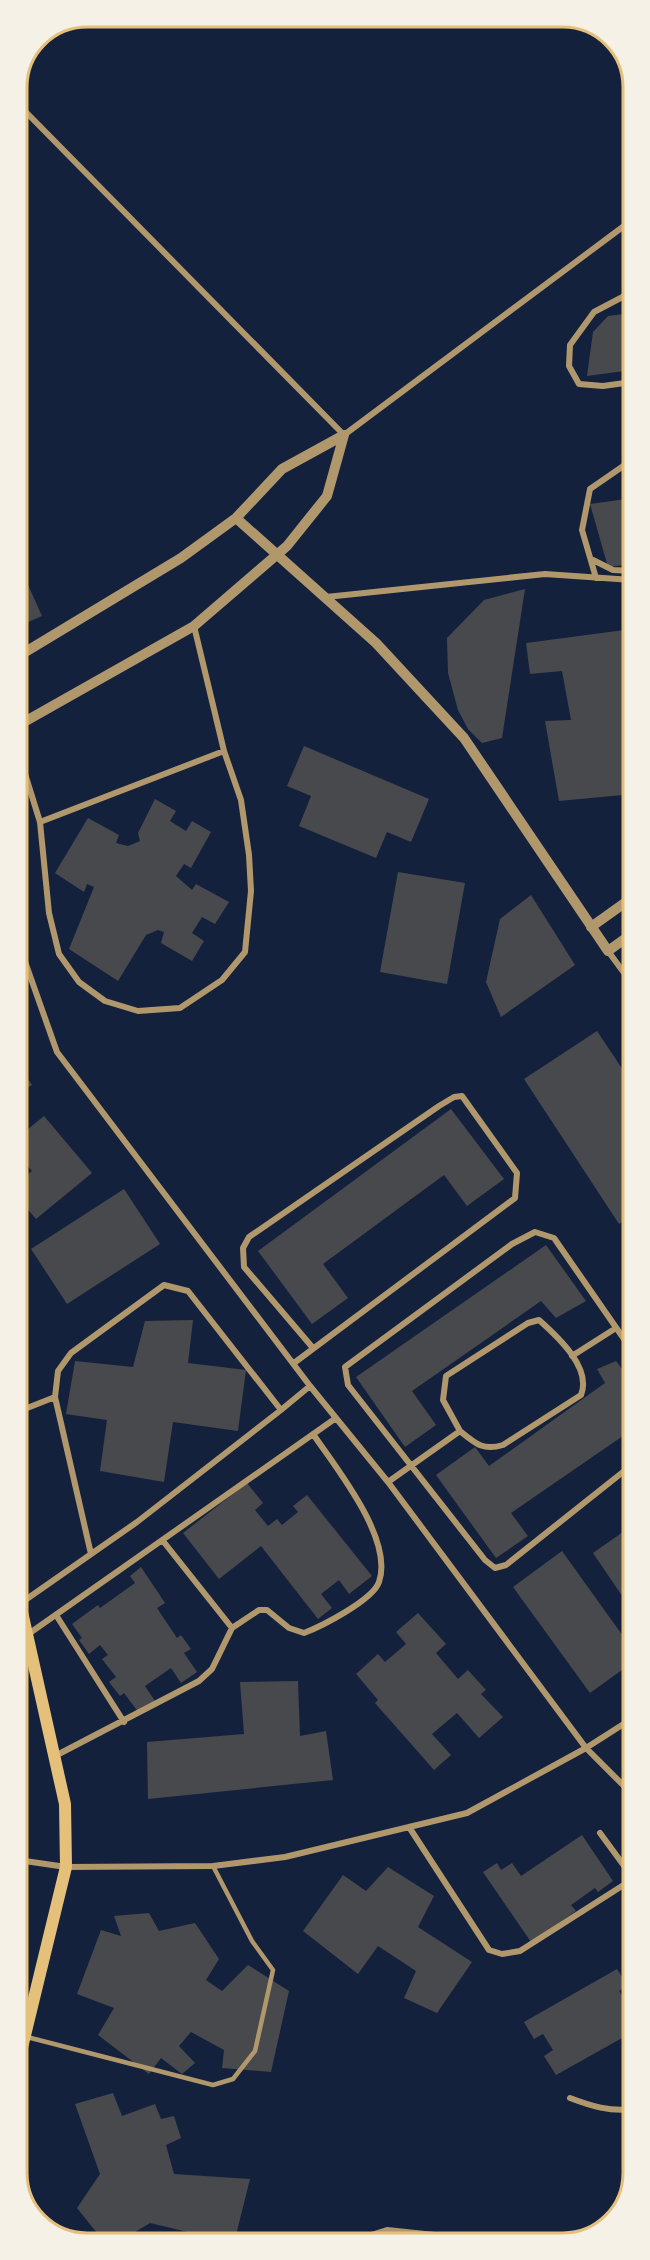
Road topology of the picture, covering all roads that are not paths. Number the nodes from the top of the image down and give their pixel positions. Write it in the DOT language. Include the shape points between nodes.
graph roads {
  1 [pos="27,114"];
  2 [pos="623,227"];
  3 [pos="623,297"];
  4 [pos="623,383"];
  5 [pos="344,435"];
  6 [pos="623,466"];
  7 [pos="236,518"];
  8 [pos="277,555"];
  9 [pos="593,560"];
  10 [pos="623,571"];
  11 [pos="596,578"];
  12 [pos="623,580"];
  13 [pos="325,597"];
  14 [pos="194,626"];
  15 [pos="27,651"];
  16 [pos="27,720"];
  17 [pos="224,751"];
  18 [pos="27,780"];
  19 [pos="40,822"];
  20 [pos="623,904"];
  21 [pos="591,927"];
  22 [pos="623,940"];
  23 [pos="608,951"];
  24 [pos="27,967"];
  25 [pos="623,972"];
  26 [pos="616,1328"];
  27 [pos="623,1338"];
  28 [pos="313,1348"];
  29 [pos="572,1356"];
  30 [pos="294,1363"];
  31 [pos="310,1386"];
  32 [pos="55,1397"];
  33 [pos="27,1408"];
  34 [pos="281,1410"];
  35 [pos="336,1418"];
  36 [pos="460,1431"];
  37 [pos="313,1434"];
  38 [pos="411,1466"];
  39 [pos="623,1472"];
  40 [pos="388,1482"];
  41 [pos="163,1541"];
  42 [pos="91,1554"];
  43 [pos="27,1593"];
  44 [pos="56,1615"];
  45 [pos="232,1629"];
  46 [pos="27,1634"];
  47 [pos="27,1639"];
  48 [pos="124,1722"];
  49 [pos="623,1724"];
  50 [pos="586,1748"];
  51 [pos="55,1756"];
  52 [pos="623,1785"];
  53 [pos="409,1827"];
  54 [pos="600,1833"];
  55 [pos="27,1861"];
  56 [pos="623,1864"];
  57 [pos="213,1866"];
  58 [pos="66,1867"];
  59 [pos="623,1884"];
  60 [pos="27,2024"];
  61 [pos="27,2037"];
  62 [pos="570,2098"];
  63 [pos="623,2110"];
  64 [pos="378,2233"];
  65 [pos="416,2233"];
  1 -- 5 [label="street"];
  2 -- 5 [label="street"];
  3 -- 4 [label="street" via="594,312 570,345 569,366 579,384"];
  5 -- 7 [label="street" via="282,469"];
  5 -- 8 [label="street" via="327,496"];
  6 -- 9 [label="street" via="590,489 582,530"];
  7 -- 8 [label="street"];
  7 -- 15 [label="street" via="181,558"];
  8 -- 13 [label="street"];
  8 -- 14 [label="street"];
  9 -- 10 [label="street"];
  9 -- 11 [label="street"];
  11 -- 12 [label="street"];
  11 -- 13 [label="street" via="545,574"];
  13 -- 21 [label="street" via="376,643 464,738"];
  14 -- 16 [label="street"];
  14 -- 17 [label="street"];
  17 -- 19 [label="street"];
  17 -- 19 [label="street" via="241,800 249,855 251,891 244,952 222,980 180,1008 138,1011 105,1001 79,982 59,954 49,913"];
  18 -- 19 [label="street"];
  20 -- 21 [label="street"];
  21 -- 23 [label="street"];
  22 -- 23 [label="street"];
  23 -- 25 [label="street"];
  24 -- 30 [label="street" via="57,1052"];
  26 -- 27 [label="street"];
  26 -- 29 [label="street"];
  26 -- 38 [label="street" via="554,1238 535,1232 512,1244 345,1367 348,1385"];
  28 -- 28 [label="street" via="515,1198 517,1173 462,1096 439,1106 249,1237 243,1248 244,1267"];
  28 -- 30 [label="street"];
  29 -- 36 [label="street" via="583,1376 585,1386 581,1395 491,1449 479,1447"];
  29 -- 36 [label="street" via="539,1320 528,1323 446,1376 443,1400"];
  30 -- 31 [label="street"];
  31 -- 34 [label="street"];
  31 -- 35 [label="street"];
  32 -- 33 [label="street"];
  32 -- 34 [label="street" via="58,1371 71,1353 164,1285 188,1291"];
  32 -- 42 [label="street"];
  34 -- 42 [label="street"];
  35 -- 37 [label="street"];
  35 -- 40 [label="street"];
  36 -- 38 [label="street"];
  37 -- 41 [label="street"];
  37 -- 45 [label="street" via="366,1516 379,1552 379,1584 366,1599 304,1633 289,1628 267,1610 259,1610"];
  38 -- 39 [label="street" via="495,1568 506,1565"];
  38 -- 40 [label="street"];
  40 -- 50 [label="street"];
  41 -- 44 [label="street"];
  41 -- 45 [label="street"];
  42 -- 43 [label="street"];
  44 -- 46 [label="street"];
  44 -- 48 [label="street"];
  45 -- 48 [label="street" via="212,1669 200,1681"];
  47 -- 51 [label="main road"];
  48 -- 51 [label="street"];
  49 -- 50 [label="street"];
  50 -- 52 [label="street"];
  50 -- 53 [label="street" via="467,1813"];
  51 -- 58 [label="main road" via="65,1804"];
  53 -- 57 [label="street" via="285,1857"];
  53 -- 59 [label="street" via="489,1950 502,1954 520,1951"];
  54 -- 56 [label="street"];
  55 -- 58 [label="street"];
  57 -- 58 [label="street"];
  57 -- 61 [label="lane" via="252,1941 273,1970 255,2051 233,2079 213,2085"];
  58 -- 60 [label="main road"];
  62 -- 63 [label="street" via="596,2108"];
  64 -- 65 [label="street"];
}
